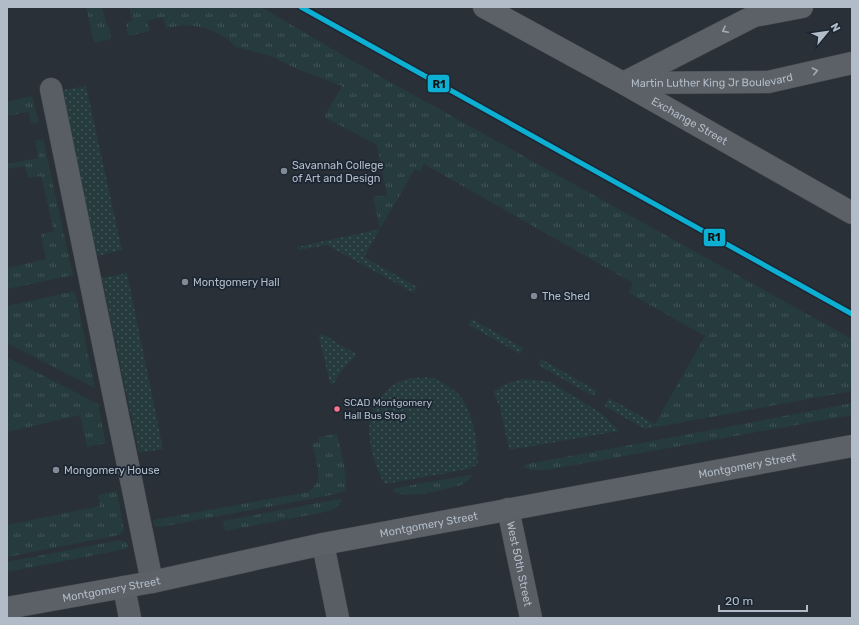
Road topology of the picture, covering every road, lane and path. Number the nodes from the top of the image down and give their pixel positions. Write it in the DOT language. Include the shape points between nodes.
graph roads {
  1 [pos="484,7"];
  2 [pos="802,7"];
  3 [pos="748,11"];
  4 [pos="852,62"];
  5 [pos="623,83"];
  6 [pos="51,89"];
  7 [pos="852,213"];
  8 [pos="852,446"];
  9 [pos="508,509"];
  10 [pos="323,544"];
  11 [pos="152,582"];
  12 [pos="124,587"];
  13 [pos="7,608"];
  14 [pos="130,618"];
  15 [pos="338,618"];
  16 [pos="531,618"];
  1 -- 5 [label="main road, Exchange Street"];
  2 -- 3 [label="main road, Martin Luther King Jr Boulevard"];
  3 -- 5 [label="main road, Martin Luther King Jr Boulevard, one-way"];
  5 -- 4 [label="main road, Martin Luther King Jr Boulevard, one-way" via="768,82"];
  5 -- 7 [label="main road, Exchange Street"];
  6 -- 11 [label="street"];
  8 -- 9 [label="main road, Montgomery Street"];
  9 -- 10 [label="main road, Montgomery Street"];
  9 -- 16 [label="street, West 50th Street"];
  10 -- 11 [label="main road, Montgomery Street"];
  10 -- 15 [label="street"];
  11 -- 12 [label="main road, Montgomery Street"];
  12 -- 13 [label="main road, Montgomery Street"];
  12 -- 14 [label="street"];
}
